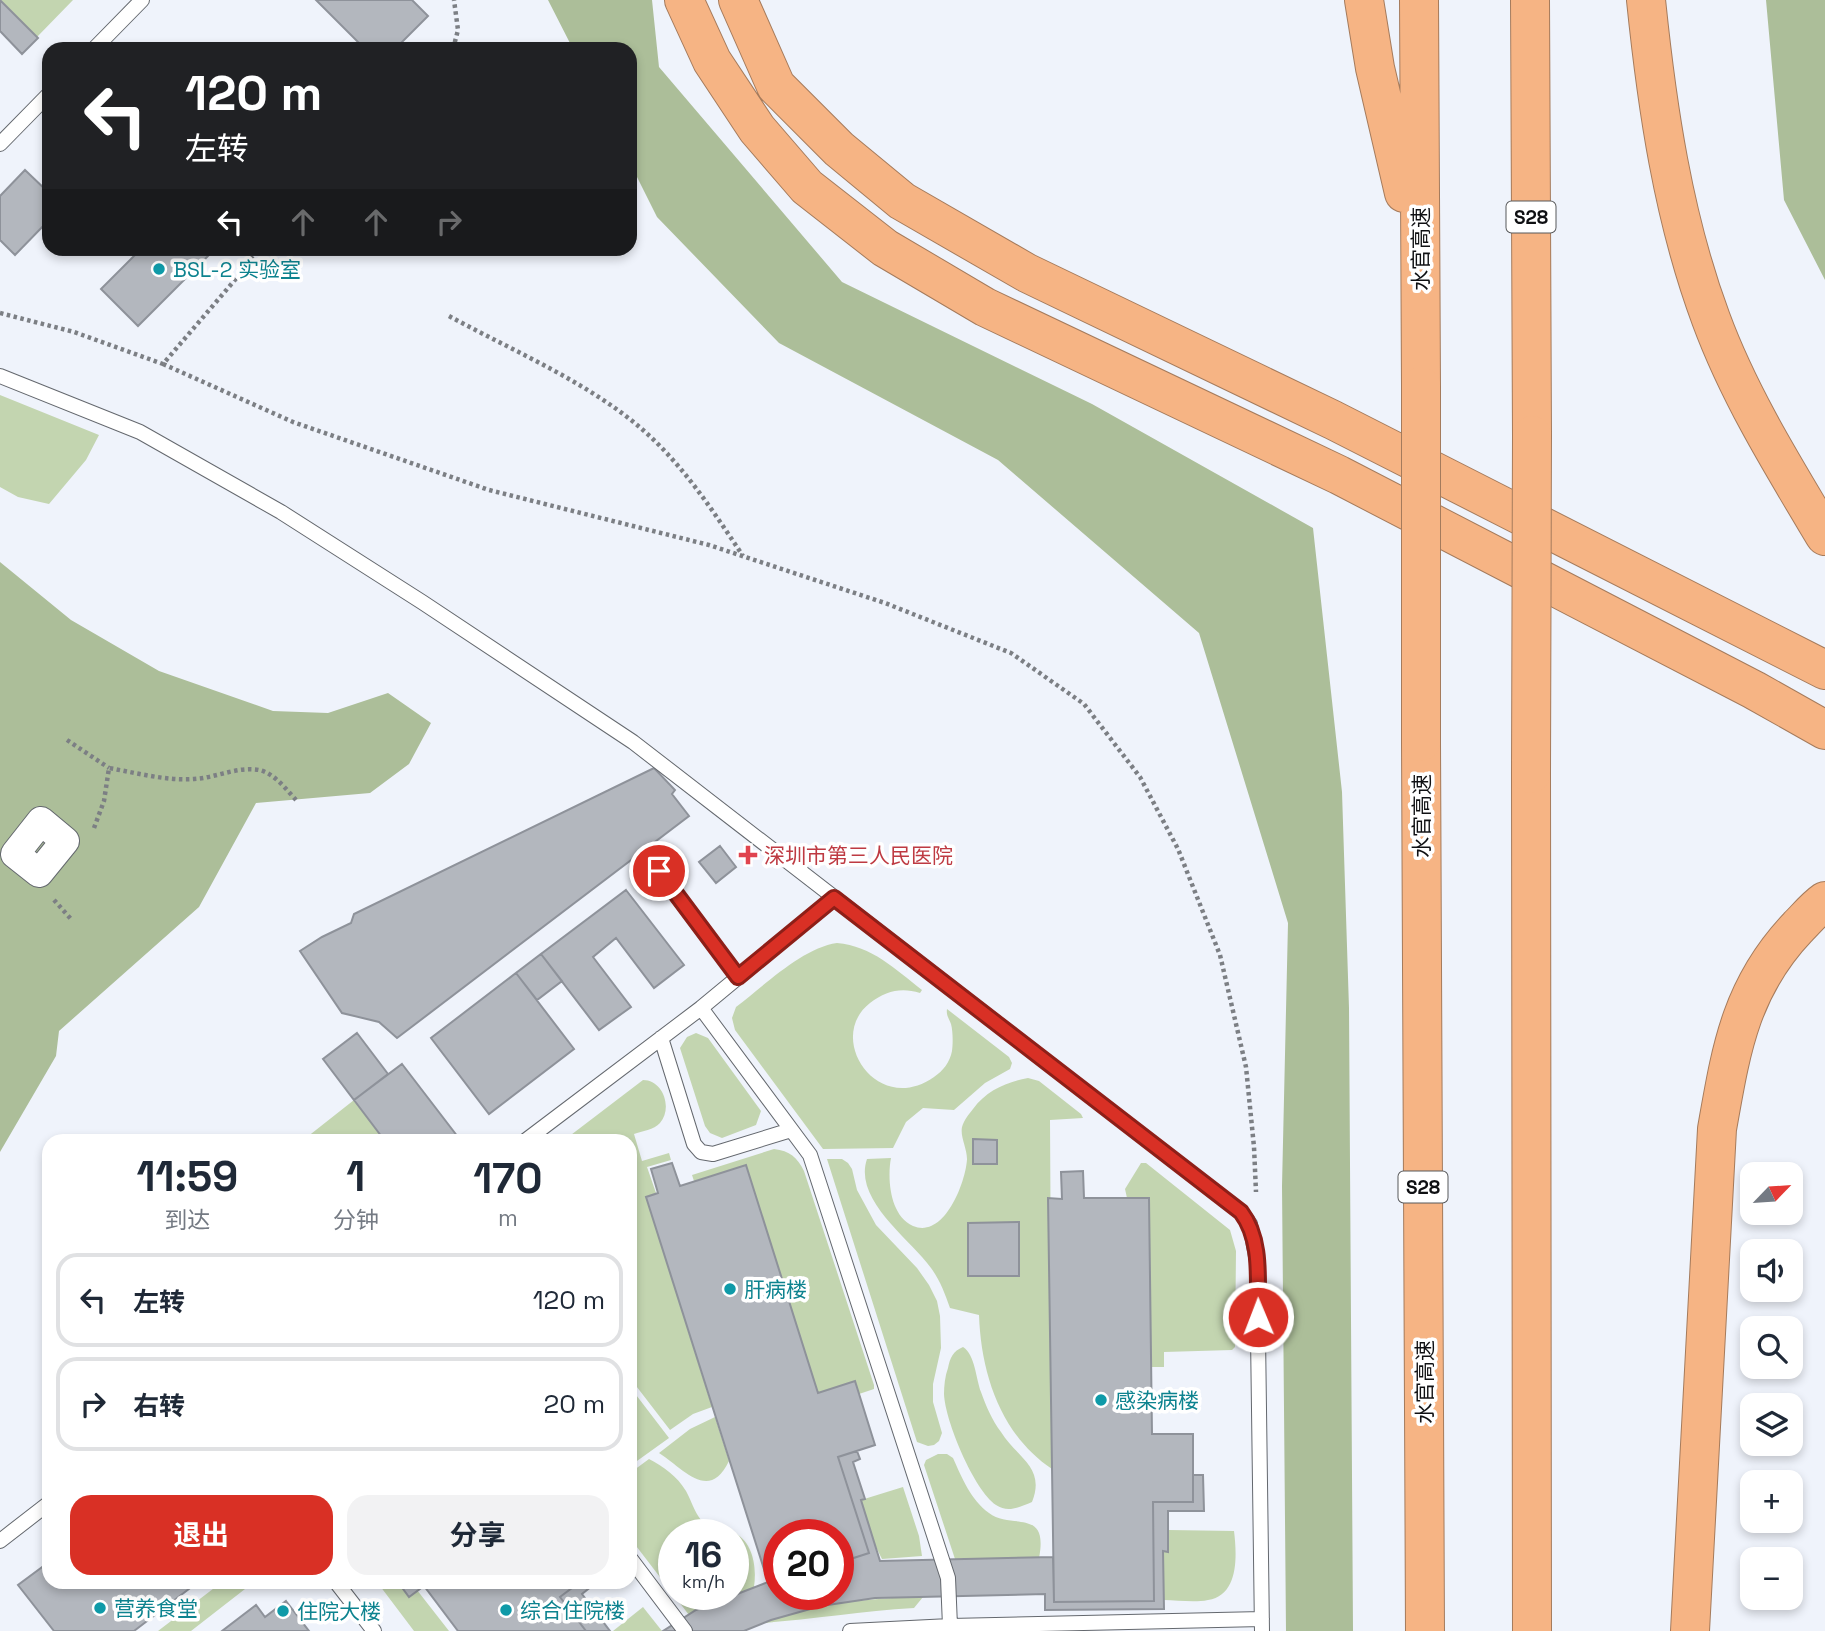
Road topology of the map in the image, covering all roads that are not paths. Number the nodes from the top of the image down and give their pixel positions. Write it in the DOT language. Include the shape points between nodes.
graph roads {
  1 [pos="142,0"];
  2 [pos="684,0"];
  3 [pos="738,0"];
  4 [pos="1364,0"];
  5 [pos="1419,0"];
  6 [pos="1530,0"];
  7 [pos="1646,0"];
  8 [pos="101,42"];
  9 [pos="42,101"];
  10 [pos="0,144"];
  11 [pos="1419,263"];
  12 [pos="0,376"];
  13 [pos="1825,536"];
  14 [pos="1825,670"];
  15 [pos="1825,730"];
  16 [pos="659,871"];
  17 [pos="834,898"];
  18 [pos="1825,901"];
  19 [pos="738,977"];
  20 [pos="701,1008"];
  21 [pos="660,1038"];
  22 [pos="791,1130"];
  23 [pos="534,1134"];
  24 [pos="42,1508"];
  25 [pos="0,1541"];
  26 [pos="637,1567"];
  27 [pos="341,1589"];
  28 [pos="1262,1625"];
  29 [pos="950,1626"];
  30 [pos="374,1631"];
  31 [pos="685,1631"];
  32 [pos="850,1631"];
  33 [pos="1425,1631"];
  34 [pos="1532,1631"];
  35 [pos="1690,1631"];
  1 -- 8 [label="lane"];
  2 -- 15 [label="highway" via="712,61 757,130 807,187 885,248 985,307 1339,475"];
  3 -- 14 [label="highway" via="776,86 839,149 912,207 1027,273 1333,419"];
  4 -- 11 [label="highway"];
  5 -- 11 [label="highway, 水官高速 / S28"];
  6 -- 34 [label="highway, S28, bridge"];
  7 -- 13 [label="highway" via="1667,158 1711,318 1749,404"];
  9 -- 10 [label="lane"];
  11 -- 33 [label="highway, 水官高速 / S28, bridge"];
  12 -- 17 [label="lane" via="141,432 281,512 633,742"];
  16 -- 19 [label="lane"];
  17 -- 19 [label="lane"];
  17 -- 28 [label="lane" via="1250,1224 1257,1262"];
  18 -- 35 [label="highway" via="1782,944 1749,995 1730,1055 1717,1129"];
  19 -- 20 [label="lane"];
  20 -- 21 [label="lane"];
  20 -- 22 [label="lane"];
  21 -- 22 [label="lane" via="694,1144 701,1152 713,1154"];
  21 -- 23 [label="lane"];
  22 -- 29 [label="lane" via="810,1155 948,1578"];
  24 -- 25 [label="lane"];
  26 -- 31 [label="lane"];
  27 -- 30 [label="lane"];
  28 -- 29 [label="lane"];
  29 -- 32 [label="lane"];
}
